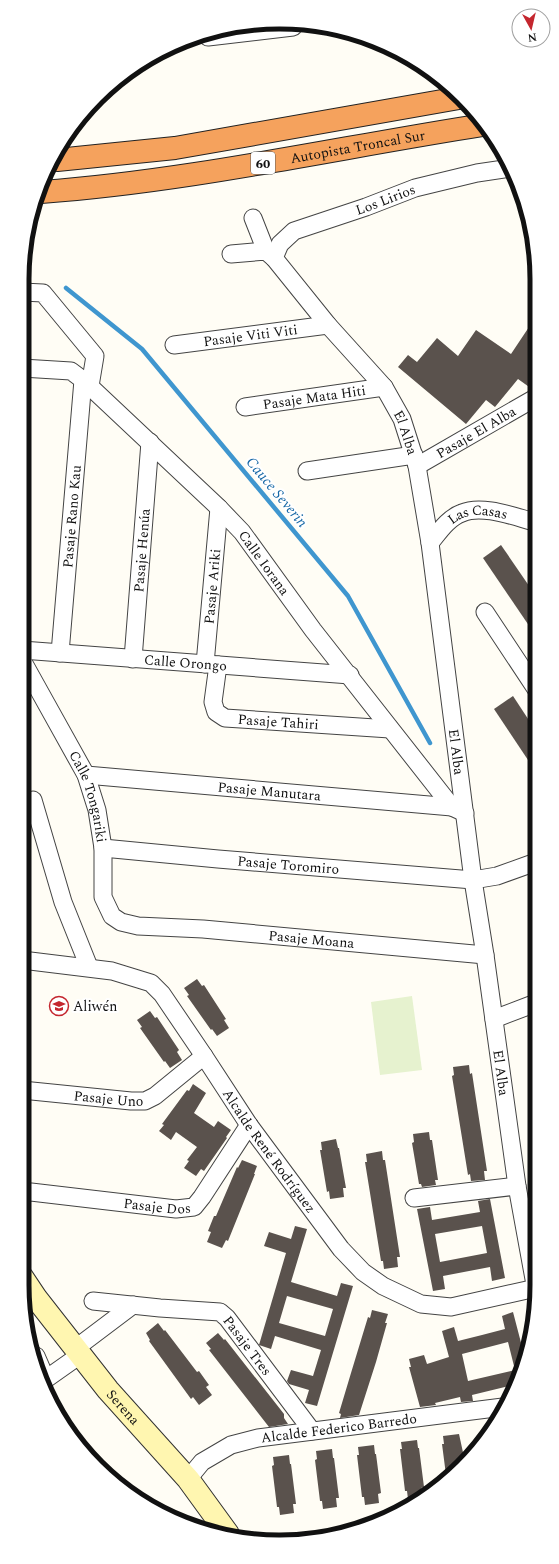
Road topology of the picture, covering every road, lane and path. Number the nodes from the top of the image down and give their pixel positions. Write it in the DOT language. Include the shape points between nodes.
graph roads {
  1 [pos="272,29"];
  2 [pos="229,35"];
  3 [pos="454,99"];
  4 [pos="477,126"];
  5 [pos="60,160"];
  6 [pos="504,169"];
  7 [pos="45,192"];
  8 [pos="253,218"];
  9 [pos="231,254"];
  10 [pos="270,254"];
  11 [pos="29,292"];
  12 [pos="328,325"];
  13 [pos="174,345"];
  14 [pos="29,368"];
  15 [pos="87,383"];
  16 [pos="384,387"];
  17 [pos="530,401"];
  18 [pos="245,407"];
  19 [pos="150,442"];
  20 [pos="416,461"];
  21 [pos="307,471"];
  22 [pos="219,508"];
  23 [pos="530,521"];
  24 [pos="430,543"];
  25 [pos="485,612"];
  26 [pos="29,651"];
  27 [pos="60,653"];
  28 [pos="133,658"];
  29 [pos="211,665"];
  30 [pos="29,673"];
  31 [pos="350,675"];
  32 [pos="530,680"];
  33 [pos="390,729"];
  34 [pos="86,775"];
  35 [pos="29,805"];
  36 [pos="458,810"];
  37 [pos="104,848"];
  38 [pos="530,864"];
  39 [pos="472,880"];
  40 [pos="138,926"];
  41 [pos="485,955"];
  42 [pos="29,961"];
  43 [pos="89,967"];
  44 [pos="530,1005"];
  45 [pos="494,1019"];
  46 [pos="204,1056"];
  47 [pos="29,1091"];
  48 [pos="249,1125"];
  49 [pos="516,1186"];
  50 [pos="29,1192"];
  51 [pos="414,1198"];
  52 [pos="530,1258"];
  53 [pos="29,1288"];
  54 [pos="530,1290"];
  55 [pos="93,1301"];
  56 [pos="133,1305"];
  57 [pos="78,1351"];
  58 [pos="47,1377"];
  59 [pos="497,1409"];
  60 [pos="312,1431"];
  61 [pos="188,1479"];
  62 [pos="224,1528"];
  1 -- 2 [label="street"];
  3 -- 5 [label="highway, 60" via="175,148"];
  4 -- 7 [label="highway, Autopista Troncal Sur / 60" via="210,172"];
  6 -- 10 [label="street, Los Lirios" via="415,188 294,231"];
  8 -- 10 [label="street, El Alba"];
  9 -- 10 [label="street"];
  10 -- 12 [label="street, El Alba"];
  11 -- 15 [label="street, Pasaje Rano Kau" via="43,293 95,356"];
  12 -- 13 [label="street, Pasaje Viti Viti"];
  12 -- 16 [label="street, El Alba"];
  14 -- 15 [label="street, Calle Iorana" via="71,371"];
  15 -- 19 [label="street, Calle Iorana"];
  15 -- 27 [label="street, Pasaje Rano Kau"];
  16 -- 18 [label="street, Pasaje Mata Hiti"];
  16 -- 20 [label="street, El Alba" via="402,420"];
  17 -- 20 [label="street, Pasaje El Alba"];
  19 -- 22 [label="street, Calle Iorana"];
  19 -- 28 [label="street, Pasaje Henúa"];
  20 -- 21 [label="street"];
  20 -- 24 [label="street, El Alba"];
  22 -- 29 [label="street, Pasaje Ariki"];
  22 -- 31 [label="street, Calle Iorana" via="242,532 313,630"];
  23 -- 24 [label="street, Las Casas" via="482,510 462,512 448,522"];
  24 -- 36 [label="street, El Alba"];
  25 -- 32 [label="street"];
  26 -- 27 [label="street, Calle Orongo"];
  27 -- 28 [label="street, Calle Orongo"];
  28 -- 29 [label="street, Calle Orongo"];
  29 -- 31 [label="street, Calle Orongo"];
  29 -- 33 [label="street, Pasaje Tahiri" via="213,702 216,712 225,718"];
  30 -- 34 [label="street, Calle Tongariki"];
  31 -- 33 [label="street, Calle Iorana"];
  33 -- 36 [label="street, Calle Iorana"];
  34 -- 36 [label="street, Pasaje Manutara"];
  34 -- 37 [label="street, Calle Tongariki" via="97,810"];
  35 -- 43 [label="street"];
  36 -- 39 [label="street, El Alba"];
  37 -- 39 [label="street, Pasaje Toromiro"];
  37 -- 40 [label="street, Calle Tongariki" via="103,897 106,906 112,916 121,922"];
  38 -- 39 [label="street, Pasaje Toromiro" via="497,876"];
  39 -- 41 [label="street, El Alba"];
  40 -- 41 [label="street, Pasaje Moana" via="203,929"];
  41 -- 45 [label="street, El Alba"];
  42 -- 43 [label="street, Alcalde René Rodríguez"];
  43 -- 46 [label="street, Alcalde René Rodríguez" via="151,983 162,994"];
  44 -- 45 [label="street"];
  45 -- 49 [label="street, El Alba"];
  46 -- 47 [label="street, Pasaje Uno" via="155,1096 145,1101"];
  46 -- 48 [label="street, Alcalde René Rodríguez"];
  48 -- 50 [label="street, Pasaje Dos" via="194,1208 176,1209"];
  48 -- 54 [label="street, Alcalde René Rodríguez" via="341,1249 363,1272 383,1286 421,1304 451,1307"];
  49 -- 51 [label="street"];
  49 -- 52 [label="street, El Alba"];
  53 -- 57 [label="street, Serena"];
  55 -- 56 [label="street, Pasaje Tres"];
  56 -- 57 [label="street"];
  56 -- 60 [label="street, Pasaje Tres" via="220,1312 228,1318"];
  57 -- 58 [label="street"];
  57 -- 61 [label="street, Serena" via="108,1390"];
  59 -- 60 [label="street, Alcalde Federico Barredo"];
  60 -- 61 [label="street, Alcalde Federico Barredo" via="258,1438 231,1445 202,1462"];
  61 -- 62 [label="street, Serena"];
}
